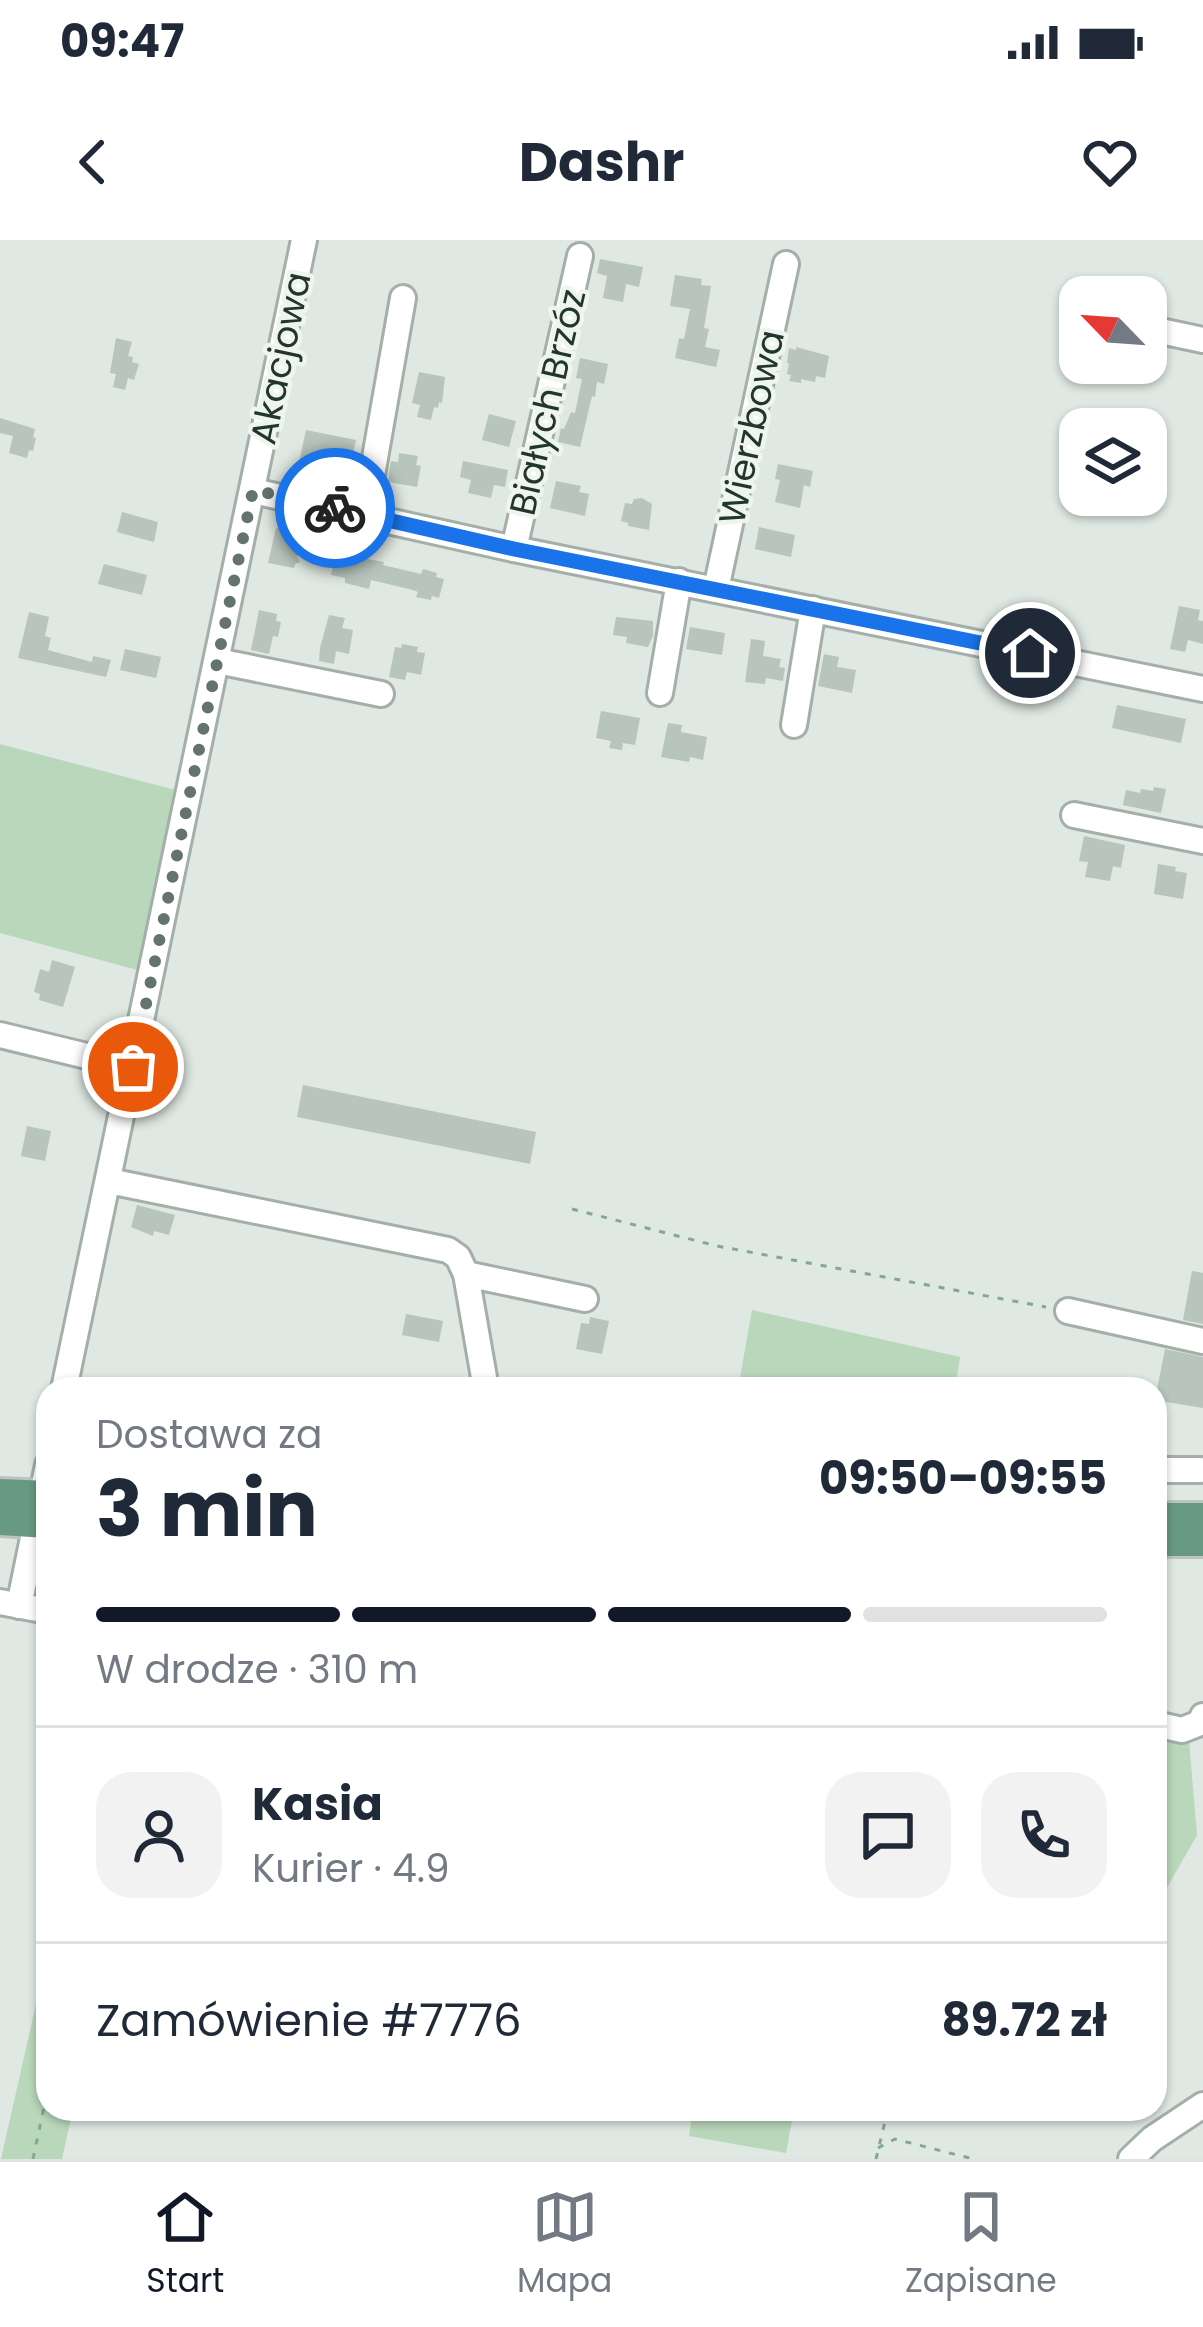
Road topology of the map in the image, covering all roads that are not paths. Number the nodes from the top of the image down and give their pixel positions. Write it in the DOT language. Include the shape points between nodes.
graph roads {
  1 [pos="304,240"];
  2 [pos="580,256"];
  3 [pos="786,264"];
  4 [pos="403,298"];
  5 [pos="1167,332"];
  6 [pos="1203,340"];
  7 [pos="253,490"];
  8 [pos="364,515"];
  9 [pos="514,549"];
  10 [pos="679,581"];
  11 [pos="716,589"];
  12 [pos="813,609"];
  13 [pos="217,661"];
  14 [pos="1203,689"];
  15 [pos="660,693"];
  16 [pos="381,694"];
  17 [pos="794,724"];
  18 [pos="1073,815"];
  19 [pos="1203,841"];
  20 [pos="0,1035"];
  21 [pos="133,1067"];
  22 [pos="109,1181"];
  23 [pos="466,1274"];
  24 [pos="585,1299"];
  25 [pos="1068,1311"];
  26 [pos="1203,1341"];
  27 [pos="67,1377"];
  28 [pos="484,1377"];
  29 [pos="1167,1469"];
  30 [pos="1201,1470"];
  31 [pos="0,1494"];
  32 [pos="36,1500"];
  33 [pos="36,1504"];
  34 [pos="1167,1518"];
  35 [pos="1203,1518"];
  36 [pos="0,1520"];
  37 [pos="36,1525"];
  38 [pos="1167,1540"];
  39 [pos="1203,1541"];
  40 [pos="10,1604"];
  41 [pos="1203,1716"];
  42 [pos="1167,1727"];
  43 [pos="1203,2105"];
  44 [pos="1131,2159"];
  1 -- 7 [label="street, Akacjowa"];
  2 -- 9 [label="street, Białych Brzóz"];
  3 -- 11 [label="street, Wierzbowa"];
  4 -- 8 [label="street"];
  5 -- 6 [label="street"];
  7 -- 8 [label="street"];
  7 -- 13 [label="street, Akacjowa"];
  8 -- 9 [label="street"];
  9 -- 10 [label="street"];
  10 -- 11 [label="street"];
  10 -- 15 [label="street"];
  11 -- 12 [label="street"];
  12 -- 14 [label="street"];
  12 -- 17 [label="street"];
  13 -- 16 [label="street"];
  13 -- 21 [label="street, Akacjowa"];
  18 -- 19 [label="street"];
  20 -- 21 [label="street"];
  21 -- 22 [label="street, Akacjowa"];
  22 -- 23 [label="street" via="448,1250"];
  22 -- 27 [label="street, Akacjowa"];
  23 -- 24 [label="street"];
  23 -- 28 [label="street"];
  25 -- 26 [label="street"];
  29 -- 30 [label="street"];
  31 -- 32 [label="main road"];
  33 -- 36 [label="main road"];
  34 -- 35 [label="main road"];
  37 -- 40 [label="street"];
  38 -- 39 [label="main road"];
  41 -- 42 [label="street" via="1182,1730"];
  43 -- 44 [label="street"];
}
